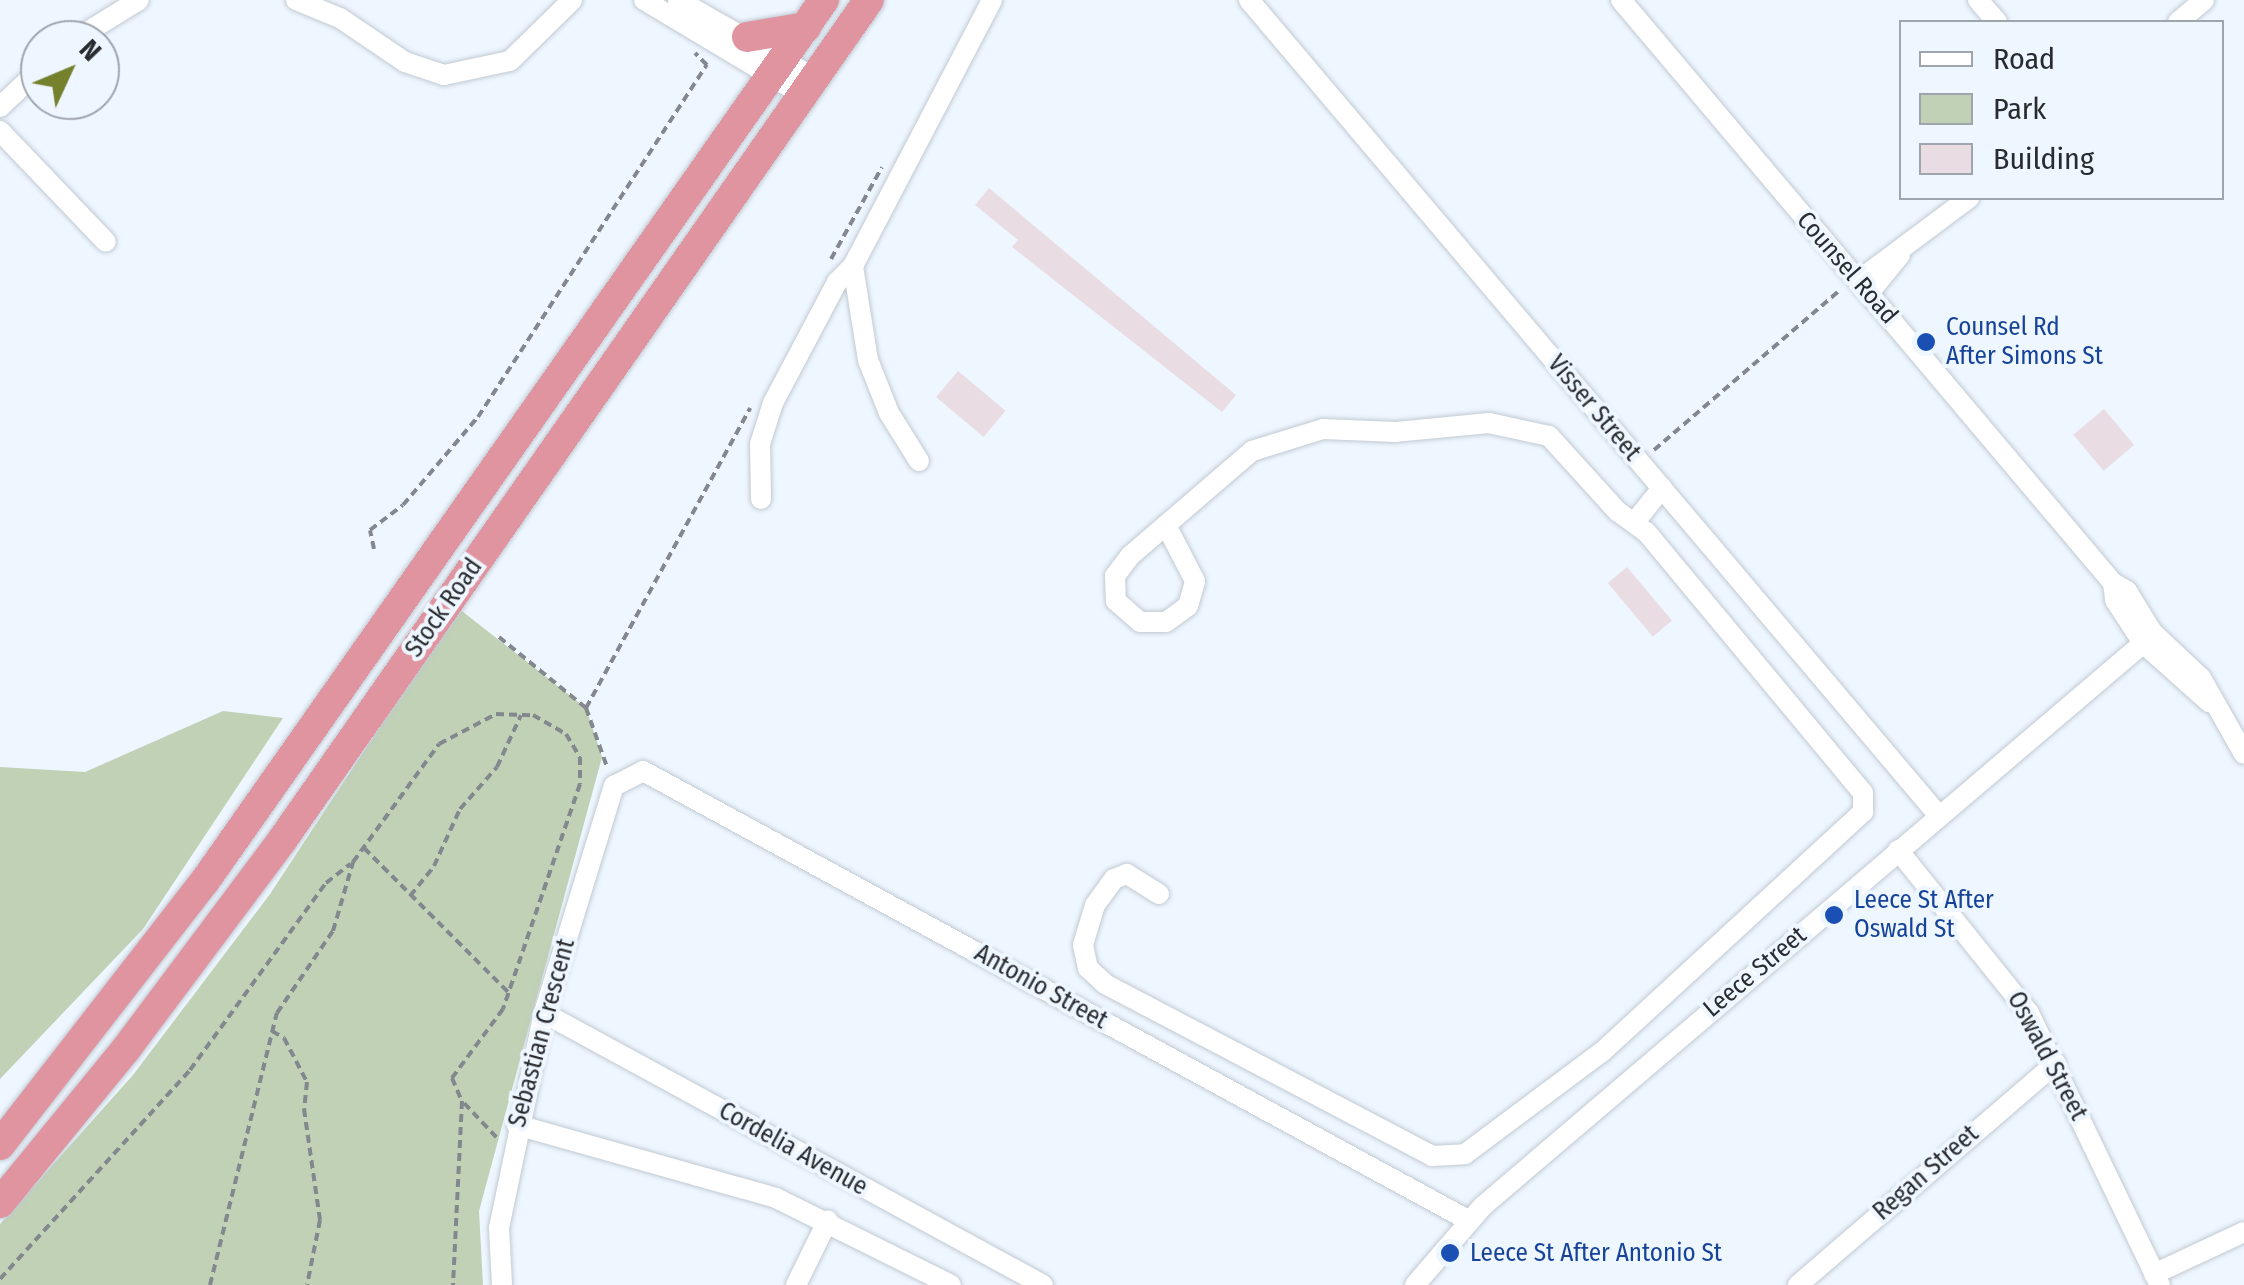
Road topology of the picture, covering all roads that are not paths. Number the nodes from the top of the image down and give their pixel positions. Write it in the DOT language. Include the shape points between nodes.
graph roads {
  1 [pos="139,0"];
  2 [pos="296,0"];
  3 [pos="572,0"];
  4 [pos="644,0"];
  5 [pos="678,0"];
  6 [pos="824,0"];
  7 [pos="868,0"];
  8 [pos="992,0"];
  9 [pos="1249,0"];
  10 [pos="1620,0"];
  11 [pos="1978,0"];
  12 [pos="2204,0"];
  13 [pos="699,12"];
  14 [pos="106,20"];
  15 [pos="1995,20"];
  16 [pos="2180,20"];
  17 [pos="806,26"];
  18 [pos="747,37"];
  19 [pos="777,67"];
  20 [pos="808,86"];
  21 [pos="20,88"];
  22 [pos="0,107"];
  23 [pos="0,131"];
  24 [pos="1967,200"];
  25 [pos="106,242"];
  26 [pos="853,266"];
  27 [pos="1861,284"];
  28 [pos="919,461"];
  29 [pos="1662,488"];
  30 [pos="761,499"];
  31 [pos="1634,523"];
  32 [pos="1166,526"];
  33 [pos="2148,638"];
  34 [pos="2244,754"];
  35 [pos="614,786"];
  36 [pos="1938,816"];
  37 [pos="1898,850"];
  38 [pos="1159,894"];
  39 [pos="544,1013"];
  40 [pos="2056,1062"];
  41 [pos="517,1125"];
  42 [pos="0,1145"];
  43 [pos="0,1203"];
  44 [pos="828,1220"];
  45 [pos="1468,1220"];
  46 [pos="2244,1232"];
  47 [pos="2157,1280"];
  48 [pos="502,1285"];
  49 [pos="796,1285"];
  50 [pos="952,1285"];
  51 [pos="1043,1285"];
  52 [pos="1415,1285"];
  53 [pos="1798,1285"];
  1 -- 14 [label="street"];
  2 -- 3 [label="street" via="340,18 405,62 444,74 510,61"];
  4 -- 13 [label="street"];
  5 -- 13 [label="street"];
  6 -- 17 [label="highway, Stock Road"];
  7 -- 20 [label="highway, Stock Road"];
  8 -- 26 [label="street"];
  9 -- 29 [label="street, Visser Street"];
  10 -- 27 [label="street, Counsel Road"];
  11 -- 15 [label="street"];
  12 -- 16 [label="street"];
  13 -- 18 [label="street"];
  13 -- 19 [label="street"];
  17 -- 18 [label="highway"];
  17 -- 19 [label="highway, Stock Road"];
  18 -- 19 [label="street"];
  19 -- 20 [label="street"];
  19 -- 42 [label="highway, Stock Road" via="204,881"];
  20 -- 43 [label="highway, Stock Road" via="283,839"];
  21 -- 22 [label="street"];
  23 -- 25 [label="street"];
  24 -- 27 [label="street"];
  26 -- 28 [label="street" via="868,360 889,413"];
  26 -- 30 [label="street" via="837,282 773,402 760,444"];
  27 -- 33 [label="street, Counsel Road" via="2113,583 2114,600"];
  29 -- 31 [label="street"];
  29 -- 36 [label="street, Visser Street"];
  31 -- 32 [label="street" via="1549,436 1489,423 1396,432 1323,429 1252,451"];
  31 -- 38 [label="street" via="1862,793 1863,812 1602,1052 1503,1132 1465,1154 1432,1156 1104,984 1088,968 1083,945 1095,905 1114,879 1127,874"];
  32 -- 32 [label="street" via="1195,581 1188,606 1166,622 1140,622 1116,600 1115,576"];
  33 -- 34 [label="street, Counsel Road" via="2210,703"];
  33 -- 36 [label="street, Leece Street"];
  35 -- 39 [label="street, Sebastian Crescent"];
  35 -- 45 [label="street, Antonio Street" via="644,771"];
  36 -- 37 [label="street, Leece Street"];
  37 -- 40 [label="street, Oswald Street" via="2009,985"];
  37 -- 45 [label="street, Leece Street"];
  39 -- 41 [label="street, Sebastian Crescent"];
  39 -- 51 [label="street, Cordelia Avenue"];
  40 -- 47 [label="street, Oswald Street"];
  40 -- 53 [label="street, Regan Street"];
  41 -- 44 [label="street, Cordelia Avenue" via="776,1198"];
  41 -- 48 [label="street, Sebastian Crescent" via="499,1228"];
  44 -- 49 [label="street"];
  44 -- 50 [label="street, Cordelia Avenue"];
  45 -- 52 [label="street, Leece Street"];
  46 -- 47 [label="street"];
}
